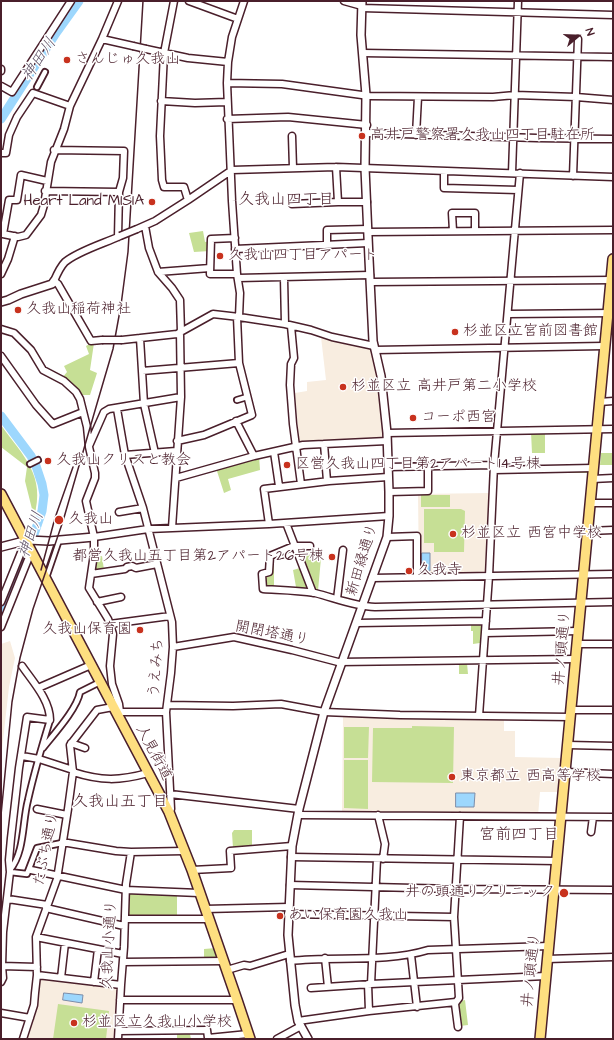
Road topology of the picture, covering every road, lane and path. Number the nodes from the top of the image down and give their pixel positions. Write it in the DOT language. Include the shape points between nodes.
graph roads {
  1 [pos="71,1"];
  2 [pos="118,1"];
  3 [pos="174,1"];
  4 [pos="189,1"];
  5 [pos="244,1"];
  6 [pos="344,1"];
  7 [pos="518,1"];
  8 [pos="362,5"];
  9 [pos="518,12"];
  10 [pos="613,15"];
  11 [pos="238,19"];
  12 [pos="102,39"];
  13 [pos="578,39"];
  14 [pos="164,53"];
  15 [pos="363,53"];
  16 [pos="516,56"];
  17 [pos="578,57"];
  18 [pos="613,57"];
  19 [pos="228,62"];
  20 [pos="45,72"];
  21 [pos="227,83"];
  22 [pos="1,86"];
  23 [pos="37,87"];
  24 [pos="366,95"];
  25 [pos="515,95"];
  26 [pos="418,97"];
  27 [pos="576,97"];
  28 [pos="613,100"];
  29 [pos="161,101"];
  30 [pos="227,102"];
  31 [pos="70,106"];
  32 [pos="227,119"];
  33 [pos="367,129"];
  34 [pos="416,135"];
  35 [pos="292,136"];
  36 [pos="513,137"];
  37 [pos="575,139"];
  38 [pos="613,139"];
  39 [pos="54,150"];
  40 [pos="1,152"];
  41 [pos="336,167"];
  42 [pos="293,168"];
  43 [pos="365,168"];
  44 [pos="444,170"];
  45 [pos="230,172"];
  46 [pos="512,173"];
  47 [pos="520,173"];
  48 [pos="573,176"];
  49 [pos="613,177"];
  50 [pos="47,180"];
  51 [pos="518,190"];
  52 [pos="45,191"];
  53 [pos="120,192"];
  54 [pos="188,200"];
  55 [pos="338,202"];
  56 [pos="366,202"];
  57 [pos="292,204"];
  58 [pos="145,226"];
  59 [pos="613,230"];
  60 [pos="368,231"];
  61 [pos="452,231"];
  62 [pos="475,231"];
  63 [pos="515,231"];
  64 [pos="15,236"];
  65 [pos="119,237"];
  66 [pos="234,238"];
  67 [pos="368,243"];
  68 [pos="327,245"];
  69 [pos="235,249"];
  70 [pos="613,259"];
  71 [pos="210,268"];
  72 [pos="158,272"];
  73 [pos="1,274"];
  74 [pos="238,276"];
  75 [pos="284,278"];
  76 [pos="370,279"];
  77 [pos="612,280"];
  78 [pos="54,281"];
  79 [pos="511,281"];
  80 [pos="1,302"];
  81 [pos="610,313"];
  82 [pos="508,314"];
  83 [pos="238,317"];
  84 [pos="288,325"];
  85 [pos="1,329"];
  86 [pos="180,332"];
  87 [pos="140,338"];
  88 [pos="604,346"];
  89 [pos="505,347"];
  90 [pos="374,348"];
  91 [pos="1,356"];
  92 [pos="239,363"];
  93 [pos="181,367"];
  94 [pos="142,371"];
  95 [pos="247,397"];
  96 [pos="181,398"];
  97 [pos="238,400"];
  98 [pos="613,401"];
  99 [pos="599,402"];
  100 [pos="144,404"];
  101 [pos="117,409"];
  102 [pos="83,412"];
  103 [pos="236,421"];
  104 [pos="613,429"];
  105 [pos="597,430"];
  106 [pos="497,431"];
  107 [pos="387,432"];
  108 [pos="387,440"];
  109 [pos="177,441"];
  110 [pos="324,444"];
  111 [pos="296,446"];
  112 [pos="88,447"];
  113 [pos="176,451"];
  114 [pos="274,452"];
  115 [pos="155,453"];
  116 [pos="125,455"];
  117 [pos="254,456"];
  118 [pos="38,460"];
  119 [pos="30,464"];
  120 [pos="428,466"];
  121 [pos="388,467"];
  122 [pos="494,468"];
  123 [pos="593,468"];
  124 [pos="176,478"];
  125 [pos="388,478"];
  126 [pos="613,478"];
  127 [pos="592,479"];
  128 [pos="328,481"];
  129 [pos="301,484"];
  130 [pos="279,486"];
  131 [pos="389,492"];
  132 [pos="1,494"];
  133 [pos="590,503"];
  134 [pos="613,503"];
  135 [pos="143,508"];
  136 [pos="119,512"];
  137 [pos="389,516"];
  138 [pos="286,523"];
  139 [pos="269,524"];
  140 [pos="172,528"];
  141 [pos="148,529"];
  142 [pos="613,530"];
  143 [pos="588,531"];
  144 [pos="94,537"];
  145 [pos="386,537"];
  146 [pos="59,540"];
  147 [pos="32,543"];
  148 [pos="294,546"];
  149 [pos="310,546"];
  150 [pos="1,547"];
  151 [pos="343,550"];
  152 [pos="157,564"];
  153 [pos="91,574"];
  154 [pos="584,574"];
  155 [pos="613,574"];
  156 [pos="489,576"];
  157 [pos="417,577"];
  158 [pos="372,578"];
  159 [pos="46,579"];
  160 [pos="313,593"];
  161 [pos="121,597"];
  162 [pos="337,598"];
  163 [pos="1,602"];
  164 [pos="98,602"];
  165 [pos="581,602"];
  166 [pos="613,602"];
  167 [pos="487,604"];
  168 [pos="362,606"];
  169 [pos="170,616"];
  170 [pos="486,621"];
  171 [pos="357,623"];
  172 [pos="110,624"];
  173 [pos="1,627"];
  174 [pos="579,631"];
  175 [pos="485,633"];
  176 [pos="578,644"];
  177 [pos="613,644"];
  178 [pos="173,647"];
  179 [pos="576,659"];
  180 [pos="483,660"];
  181 [pos="342,662"];
  182 [pos="91,665"];
  183 [pos="22,666"];
  184 [pos="100,682"];
  185 [pos="38,688"];
  186 [pos="167,704"];
  187 [pos="613,710"];
  188 [pos="117,712"];
  189 [pos="166,712"];
  190 [pos="324,712"];
  191 [pos="571,714"];
  192 [pos="479,716"];
  193 [pos="50,720"];
  194 [pos="71,743"];
  195 [pos="568,745"];
  196 [pos="613,746"];
  197 [pos="84,748"];
  198 [pos="42,749"];
  199 [pos="22,756"];
  200 [pos="39,759"];
  201 [pos="73,771"];
  202 [pos="566,772"];
  203 [pos="148,773"];
  204 [pos="613,774"];
  205 [pos="170,794"];
  206 [pos="37,809"];
  207 [pos="169,812"];
  208 [pos="298,812"];
  209 [pos="67,815"];
  210 [pos="378,815"];
  211 [pos="460,816"];
  212 [pos="593,817"];
  213 [pos="613,817"];
  214 [pos="561,818"];
  215 [pos="591,832"];
  216 [pos="62,844"];
  217 [pos="292,846"];
  218 [pos="184,851"];
  219 [pos="356,851"];
  220 [pos="131,852"];
  221 [pos="292,857"];
  222 [pos="356,858"];
  223 [pos="380,859"];
  224 [pos="457,860"];
  225 [pos="556,861"];
  226 [pos="31,870"];
  227 [pos="192,870"];
  228 [pos="10,871"];
  229 [pos="57,875"];
  230 [pos="290,885"];
  231 [pos="376,887"];
  232 [pos="456,889"];
  233 [pos="126,890"];
  234 [pos="554,890"];
  235 [pos="613,890"];
  236 [pos="199,893"];
  237 [pos="8,899"];
  238 [pos="46,907"];
  239 [pos="205,909"];
  240 [pos="289,910"];
  241 [pos="374,915"];
  242 [pos="454,917"];
  243 [pos="125,919"];
  244 [pos="208,919"];
  245 [pos="124,926"];
  246 [pos="36,937"];
  247 [pos="65,943"];
  248 [pos="549,946"];
  249 [pos="98,949"];
  250 [pos="456,949"];
  251 [pos="123,954"];
  252 [pos="411,955"];
  253 [pos="290,957"];
  254 [pos="372,957"];
  255 [pos="613,957"];
  256 [pos="326,958"];
  257 [pos="547,959"];
  258 [pos="224,961"];
  259 [pos="123,962"];
  260 [pos="2,966"];
  261 [pos="37,967"];
  262 [pos="227,970"];
  263 [pos="37,975"];
  264 [pos="546,976"];
  265 [pos="61,978"];
  266 [pos="458,980"];
  267 [pos="1,982"];
  268 [pos="94,982"];
  269 [pos="415,982"];
  270 [pos="369,984"];
  271 [pos="121,985"];
  272 [pos="328,987"];
  273 [pos="311,988"];
  274 [pos="120,1000"];
  275 [pos="237,1000"];
  276 [pos="456,1002"];
  277 [pos="417,1007"];
  278 [pos="369,1011"];
  279 [pos="1,1013"];
  280 [pos="30,1018"];
  281 [pos="300,1023"];
  282 [pos="458,1027"];
  283 [pos="119,1031"];
  284 [pos="155,1031"];
  285 [pos="249,1036"];
  286 [pos="23,1039"];
  287 [pos="118,1039"];
  288 [pos="155,1039"];
  289 [pos="277,1039"];
  290 [pos="308,1039"];
  291 [pos="540,1039"];
  1 -- 22 [label="street" via="12,92"];
  2 -- 12 [label="street"];
  3 -- 14 [label="street"];
  4 -- 11 [label="street"];
  5 -- 11 [label="street"];
  6 -- 8 [label="street"];
  7 -- 9 [label="street"];
  8 -- 9 [label="street"];
  8 -- 15 [label="street, 新田縁通り"];
  9 -- 10 [label="street"];
  9 -- 16 [label="street"];
  11 -- 19 [label="street"];
  12 -- 14 [label="street, bridge"];
  12 -- 31 [label="street"];
  13 -- 17 [label="street"];
  14 -- 19 [label="street"];
  14 -- 29 [label="street"];
  15 -- 16 [label="street"];
  15 -- 24 [label="street, 新田縁通り"];
  16 -- 17 [label="street"];
  16 -- 25 [label="street"];
  17 -- 18 [label="street"];
  17 -- 27 [label="street"];
  19 -- 21 [label="street"];
  20 -- 23 [label="street"];
  21 -- 24 [label="street" via="282,84"];
  21 -- 30 [label="street"];
  24 -- 26 [label="street"];
  24 -- 33 [label="street, 新田縁通り"];
  25 -- 26 [label="street"];
  25 -- 27 [label="street"];
  25 -- 36 [label="street"];
  26 -- 34 [label="street"];
  27 -- 28 [label="street"];
  27 -- 37 [label="street"];
  29 -- 30 [label="street"];
  29 -- 54 [label="street" via="160,136 164,187 184,187"];
  30 -- 32 [label="street"];
  31 -- 39 [label="street" via="62,134"];
  31 -- 40 [label="street" via="33,93 17,117 9,135 6,153"];
  32 -- 33 [label="street" via="288,118"];
  32 -- 45 [label="street"];
  33 -- 34 [label="street"];
  33 -- 43 [label="street, 新田縁通り"];
  34 -- 36 [label="street"];
  35 -- 42 [label="street"];
  36 -- 37 [label="street"];
  36 -- 46 [label="street"];
  37 -- 38 [label="street"];
  37 -- 48 [label="street"];
  39 -- 50 [label="street"];
  39 -- 53 [label="street" via="124,152"];
  41 -- 42 [label="street"];
  41 -- 43 [label="street"];
  41 -- 55 [label="street"];
  42 -- 45 [label="street"];
  43 -- 44 [label="street"];
  43 -- 56 [label="street, 新田縁通り"];
  44 -- 46 [label="street"];
  44 -- 51 [label="street" via="444,188"];
  45 -- 54 [label="street"];
  45 -- 66 [label="street"];
  46 -- 47 [label="street"];
  47 -- 48 [label="street"];
  47 -- 51 [label="street"];
  48 -- 49 [label="street"];
  50 -- 52 [label="street"];
  50 -- 64 [label="street" via="21,175 17,200 9,200 2,234"];
  51 -- 63 [label="street"];
  52 -- 53 [label="street"];
  52 -- 64 [label="street" via="41,215 26,234"];
  53 -- 65 [label="street"];
  54 -- 58 [label="street"];
  55 -- 56 [label="street"];
  55 -- 57 [label="street"];
  56 -- 60 [label="street, 新田縁通り"];
  58 -- 65 [label="street, bridge"];
  58 -- 72 [label="street" via="149,248"];
  59 -- 63 [label="street"];
  60 -- 61 [label="street"];
  60 -- 67 [label="street, 新田縁通り"];
  60 -- 68 [label="street" via="327,230"];
  61 -- 62 [label="street"];
  61 -- 62 [label="street" via="452,213 475,213"];
  62 -- 63 [label="street"];
  63 -- 79 [label="street"];
  64 -- 73 [label="street"];
  65 -- 78 [label="street" via="90,248 65,262"];
  66 -- 69 [label="street"];
  66 -- 71 [label="street" via="211,239"];
  67 -- 68 [label="street"];
  67 -- 76 [label="street, 新田縁通り"];
  68 -- 69 [label="street"];
  69 -- 74 [label="street"];
  70 -- 77 [label="main road, 井ノ頭通り"];
  71 -- 72 [label="street"];
  71 -- 74 [label="street" via="210,274"];
  72 -- 86 [label="street" via="180,300"];
  74 -- 75 [label="street"];
  74 -- 83 [label="street"];
  75 -- 76 [label="street"];
  75 -- 84 [label="street"];
  76 -- 79 [label="street"];
  76 -- 90 [label="street, 新田縁通り"];
  77 -- 79 [label="street"];
  77 -- 81 [label="main road, 井ノ頭通り"];
  78 -- 80 [label="street" via="52,284"];
  78 -- 87 [label="street, bridge" via="91,342"];
  79 -- 82 [label="street"];
  81 -- 82 [label="street"];
  81 -- 88 [label="main road, 井ノ頭通り"];
  82 -- 89 [label="street"];
  83 -- 84 [label="street"];
  83 -- 86 [label="street" via="211,315"];
  83 -- 92 [label="street"];
  84 -- 90 [label="street"];
  84 -- 111 [label="street" via="294,358 291,364 290,385"];
  85 -- 102 [label="street" via="14,333 31,350 43,370 64,381 76,392"];
  86 -- 87 [label="street"];
  86 -- 93 [label="street"];
  87 -- 94 [label="street"];
  88 -- 89 [label="street"];
  88 -- 99 [label="main road, 井ノ頭通り"];
  89 -- 90 [label="street"];
  89 -- 106 [label="street"];
  90 -- 107 [label="street, 新田縁通り" via="381,376"];
  91 -- 102 [label="street" via="53,424"];
  92 -- 93 [label="street"];
  92 -- 95 [label="street"];
  93 -- 94 [label="street"];
  93 -- 96 [label="street"];
  94 -- 100 [label="street"];
  95 -- 97 [label="street"];
  95 -- 103 [label="street" via="252,415"];
  96 -- 100 [label="street"];
  96 -- 109 [label="street"];
  98 -- 99 [label="street"];
  99 -- 105 [label="main road, 井ノ頭通り"];
  100 -- 101 [label="street"];
  100 -- 115 [label="street"];
  101 -- 112 [label="street" via="104,412"];
  101 -- 116 [label="street, うえみち"];
  102 -- 112 [label="street"];
  103 -- 109 [label="street" via="204,435"];
  103 -- 117 [label="street"];
  104 -- 105 [label="street"];
  105 -- 106 [label="street"];
  105 -- 123 [label="main road, 井ノ頭通り"];
  106 -- 107 [label="street"];
  106 -- 122 [label="street"];
  107 -- 108 [label="street, 新田縁通り"];
  108 -- 110 [label="street"];
  108 -- 121 [label="street, 新田縁通り"];
  109 -- 113 [label="street"];
  110 -- 111 [label="street"];
  110 -- 128 [label="street"];
  111 -- 114 [label="street"];
  111 -- 129 [label="street"];
  112 -- 144 [label="street" via="95,478 86,506"];
  113 -- 115 [label="street"];
  113 -- 124 [label="street"];
  114 -- 117 [label="street"];
  114 -- 130 [label="street"];
  115 -- 116 [label="street"];
  116 -- 135 [label="street, うえみち"];
  117 -- 124 [label="street"];
  118 -- 119 [label="street"];
  120 -- 121 [label="street"];
  120 -- 122 [label="street"];
  120 -- 131 [label="street" via="428,491"];
  121 -- 125 [label="street, 新田縁通り"];
  122 -- 123 [label="street"];
  122 -- 156 [label="street"];
  123 -- 127 [label="main road, 井ノ頭通り"];
  124 -- 140 [label="street"];
  125 -- 128 [label="street"];
  125 -- 131 [label="street, 新田縁通り"];
  126 -- 127 [label="street"];
  127 -- 133 [label="main road, 井ノ頭通り"];
  128 -- 129 [label="street"];
  129 -- 130 [label="street"];
  130 -- 139 [label="street" via="264,489"];
  131 -- 137 [label="street, 新田縁通り"];
  132 -- 147 [label="main road, 人見街道"];
  133 -- 134 [label="street"];
  133 -- 143 [label="main road, 井ノ頭通り"];
  135 -- 136 [label="street"];
  135 -- 141 [label="street, うえみち"];
  137 -- 138 [label="street"];
  137 -- 145 [label="street, 新田縁通り"];
  138 -- 139 [label="street"];
  138 -- 148 [label="street"];
  139 -- 140 [label="street"];
  140 -- 141 [label="street"];
  141 -- 144 [label="street"];
  141 -- 152 [label="street, うえみち"];
  142 -- 143 [label="street"];
  143 -- 154 [label="main road, 井ノ頭通り"];
  144 -- 146 [label="street"];
  144 -- 153 [label="street"];
  145 -- 157 [label="street" via="417,536"];
  145 -- 158 [label="street, 新田縁通り"];
  146 -- 147 [label="street"];
  146 -- 159 [label="street"];
  147 -- 150 [label="street"];
  147 -- 159 [label="main road, 人見街道"];
  147 -- 163 [label="street"];
  147 -- 173 [label="street" via="29,557"];
  148 -- 149 [label="street"];
  148 -- 160 [label="street"];
  148 -- 160 [label="street" via="270,556 269,572 262,574 263,588"];
  151 -- 162 [label="street"];
  152 -- 153 [label="street"];
  152 -- 169 [label="street, うえみち"];
  153 -- 164 [label="street" via="89,588"];
  154 -- 155 [label="street"];
  154 -- 156 [label="street"];
  154 -- 165 [label="main road, 井ノ頭通り"];
  156 -- 157 [label="street"];
  156 -- 167 [label="street"];
  157 -- 158 [label="street"];
  158 -- 168 [label="street, 新田縁通り"];
  159 -- 182 [label="main road, 人見街道"];
  160 -- 162 [label="street"];
  161 -- 164 [label="street"];
  162 -- 168 [label="street"];
  164 -- 172 [label="street"];
  165 -- 166 [label="street"];
  165 -- 167 [label="street"];
  165 -- 174 [label="main road, 井ノ頭通り"];
  167 -- 168 [label="street"];
  167 -- 170 [label="street"];
  168 -- 171 [label="street, 新田縁通り"];
  169 -- 172 [label="street"];
  169 -- 178 [label="street, うえみち"];
  170 -- 171 [label="street"];
  170 -- 175 [label="street"];
  171 -- 181 [label="street, 新田縁通り"];
  172 -- 188 [label="street" via="113,634 110,670 119,704"];
  174 -- 175 [label="street"];
  174 -- 176 [label="main road, 井ノ頭通り"];
  175 -- 180 [label="street"];
  176 -- 177 [label="street"];
  176 -- 179 [label="main road, 井ノ頭通り"];
  178 -- 181 [label="street, 開閉塔通り" via="234,637"];
  178 -- 186 [label="street, うえみち"];
  179 -- 180 [label="street, 開閉塔通り"];
  179 -- 191 [label="main road, 井ノ頭通り"];
  180 -- 181 [label="street, 開閉塔通り"];
  180 -- 192 [label="street"];
  181 -- 190 [label="street, 新田縁通り"];
  182 -- 184 [label="main road, 人見街道"];
  182 -- 185 [label="street"];
  183 -- 185 [label="street"];
  184 -- 188 [label="main road, 人見街道"];
  184 -- 198 [label="street" via="80,692 72,710"];
  185 -- 193 [label="street" via="50,714"];
  186 -- 189 [label="street, うえみち"];
  186 -- 190 [label="street" via="281,704"];
  187 -- 191 [label="street"];
  188 -- 189 [label="street"];
  188 -- 194 [label="street" via="99,708"];
  188 -- 203 [label="main road, 人見街道"];
  189 -- 205 [label="street, うえみち"];
  190 -- 192 [label="street"];
  190 -- 208 [label="street, 新田縁通り"];
  191 -- 192 [label="street"];
  191 -- 195 [label="main road, 井ノ頭通り"];
  193 -- 198 [label="street"];
  193 -- 199 [label="street" via="27,717"];
  194 -- 197 [label="street"];
  194 -- 201 [label="street, たぶち通り"];
  195 -- 196 [label="street"];
  195 -- 202 [label="main road, 井ノ頭通り"];
  198 -- 200 [label="street"];
  199 -- 200 [label="street"];
  199 -- 228 [label="street" via="11,838"];
  200 -- 201 [label="street"];
  200 -- 228 [label="street" via="24,818 21,843"];
  201 -- 203 [label="street" via="91,778 107,780"];
  201 -- 209 [label="street, たぶち通り"];
  202 -- 204 [label="street"];
  202 -- 214 [label="main road, 井ノ頭通り"];
  203 -- 207 [label="main road, 人見街道"];
  205 -- 207 [label="street, うえみち"];
  205 -- 208 [label="street"];
  206 -- 209 [label="street"];
  207 -- 218 [label="main road, 人見街道"];
  208 -- 210 [label="street"];
  208 -- 217 [label="street, 新田縁通り"];
  209 -- 216 [label="street, たぶち通り"];
  210 -- 211 [label="street"];
  210 -- 223 [label="street" via="385,844"];
  211 -- 214 [label="street"];
  211 -- 224 [label="street"];
  212 -- 213 [label="street"];
  212 -- 214 [label="street"];
  212 -- 215 [label="street"];
  214 -- 225 [label="main road, 井ノ頭通り"];
  216 -- 220 [label="street" via="68,842"];
  216 -- 228 [label="street" via="37,848 27,874"];
  216 -- 229 [label="street, たぶち通り"];
  217 -- 221 [label="street, 新田縁通り"];
  217 -- 227 [label="street" via="230,851 231,868"];
  218 -- 220 [label="street"];
  218 -- 227 [label="main road, 人見街道"];
  219 -- 222 [label="street"];
  220 -- 233 [label="street, 久我山小通り"];
  221 -- 222 [label="street"];
  221 -- 230 [label="street, 新田縁通り"];
  222 -- 223 [label="street"];
  223 -- 224 [label="street"];
  223 -- 231 [label="street"];
  224 -- 225 [label="street"];
  224 -- 232 [label="street"];
  225 -- 234 [label="main road, 井ノ頭通り"];
  226 -- 229 [label="street"];
  227 -- 236 [label="main road, 人見街道"];
  228 -- 237 [label="street"];
  229 -- 233 [label="street"];
  229 -- 238 [label="street, たぶち通り"];
  230 -- 231 [label="street"];
  230 -- 240 [label="street, 新田縁通り"];
  231 -- 232 [label="street"];
  231 -- 241 [label="street"];
  232 -- 234 [label="street"];
  232 -- 242 [label="street"];
  233 -- 236 [label="street"];
  233 -- 243 [label="street, 久我山小通り"];
  234 -- 235 [label="street"];
  234 -- 248 [label="main road, 井ノ頭通り"];
  236 -- 239 [label="main road, 人見街道"];
  237 -- 238 [label="street"];
  237 -- 260 [label="street" via="3,932"];
  238 -- 245 [label="street"];
  238 -- 246 [label="street, たぶち通り"];
  239 -- 240 [label="street"];
  239 -- 244 [label="main road, 人見街道"];
  240 -- 241 [label="street"];
  240 -- 253 [label="street, 新田縁通り"];
  241 -- 242 [label="street"];
  241 -- 254 [label="street"];
  242 -- 250 [label="street"];
  243 -- 244 [label="street"];
  243 -- 245 [label="street, 久我山小通り"];
  244 -- 258 [label="main road, 人見街道"];
  245 -- 251 [label="street, 久我山小通り"];
  246 -- 247 [label="street"];
  246 -- 261 [label="street, たぶち通り"];
  247 -- 249 [label="street"];
  247 -- 265 [label="street"];
  248 -- 250 [label="street"];
  248 -- 257 [label="main road, 井ノ頭通り"];
  249 -- 251 [label="street"];
  249 -- 268 [label="street"];
  250 -- 252 [label="street" via="428,950"];
  250 -- 266 [label="street"];
  251 -- 259 [label="street, 久我山小通り"];
  252 -- 254 [label="street"];
  252 -- 269 [label="street"];
  253 -- 256 [label="street"];
  253 -- 262 [label="street"];
  253 -- 281 [label="street, 新田縁通り" via="292,990"];
  254 -- 256 [label="street"];
  254 -- 270 [label="street"];
  255 -- 257 [label="street"];
  256 -- 272 [label="street"];
  257 -- 264 [label="main road, 井ノ頭通り"];
  258 -- 259 [label="street"];
  258 -- 262 [label="main road, 人見街道"];
  259 -- 271 [label="street, 久我山小通り"];
  260 -- 261 [label="street"];
  260 -- 267 [label="street"];
  261 -- 263 [label="street, たぶち通り"];
  262 -- 275 [label="main road, 人見街道"];
  263 -- 265 [label="street"];
  263 -- 280 [label="street, たぶち通り"];
  264 -- 266 [label="street"];
  264 -- 291 [label="main road, 井ノ頭通り"];
  265 -- 268 [label="street"];
  266 -- 269 [label="street"];
  266 -- 276 [label="street" via="459,998"];
  268 -- 271 [label="street"];
  269 -- 270 [label="street"];
  269 -- 277 [label="street"];
  270 -- 272 [label="street"];
  270 -- 278 [label="street"];
  271 -- 274 [label="street, 久我山小通り"];
  272 -- 273 [label="street"];
  274 -- 275 [label="street"];
  274 -- 283 [label="street, 久我山小通り"];
  275 -- 285 [label="main road, 人見街道"];
  276 -- 277 [label="street"];
  276 -- 282 [label="street"];
  277 -- 278 [label="street"];
  278 -- 281 [label="street"];
  279 -- 280 [label="street"];
  280 -- 286 [label="street, たぶち通り"];
  281 -- 289 [label="street"];
  281 -- 290 [label="street, 新田縁通り"];
  283 -- 284 [label="street"];
  283 -- 287 [label="street, 久我山小通り"];
  284 -- 285 [label="street" via="207,1030 208,1038"];
  284 -- 288 [label="street"];
}
